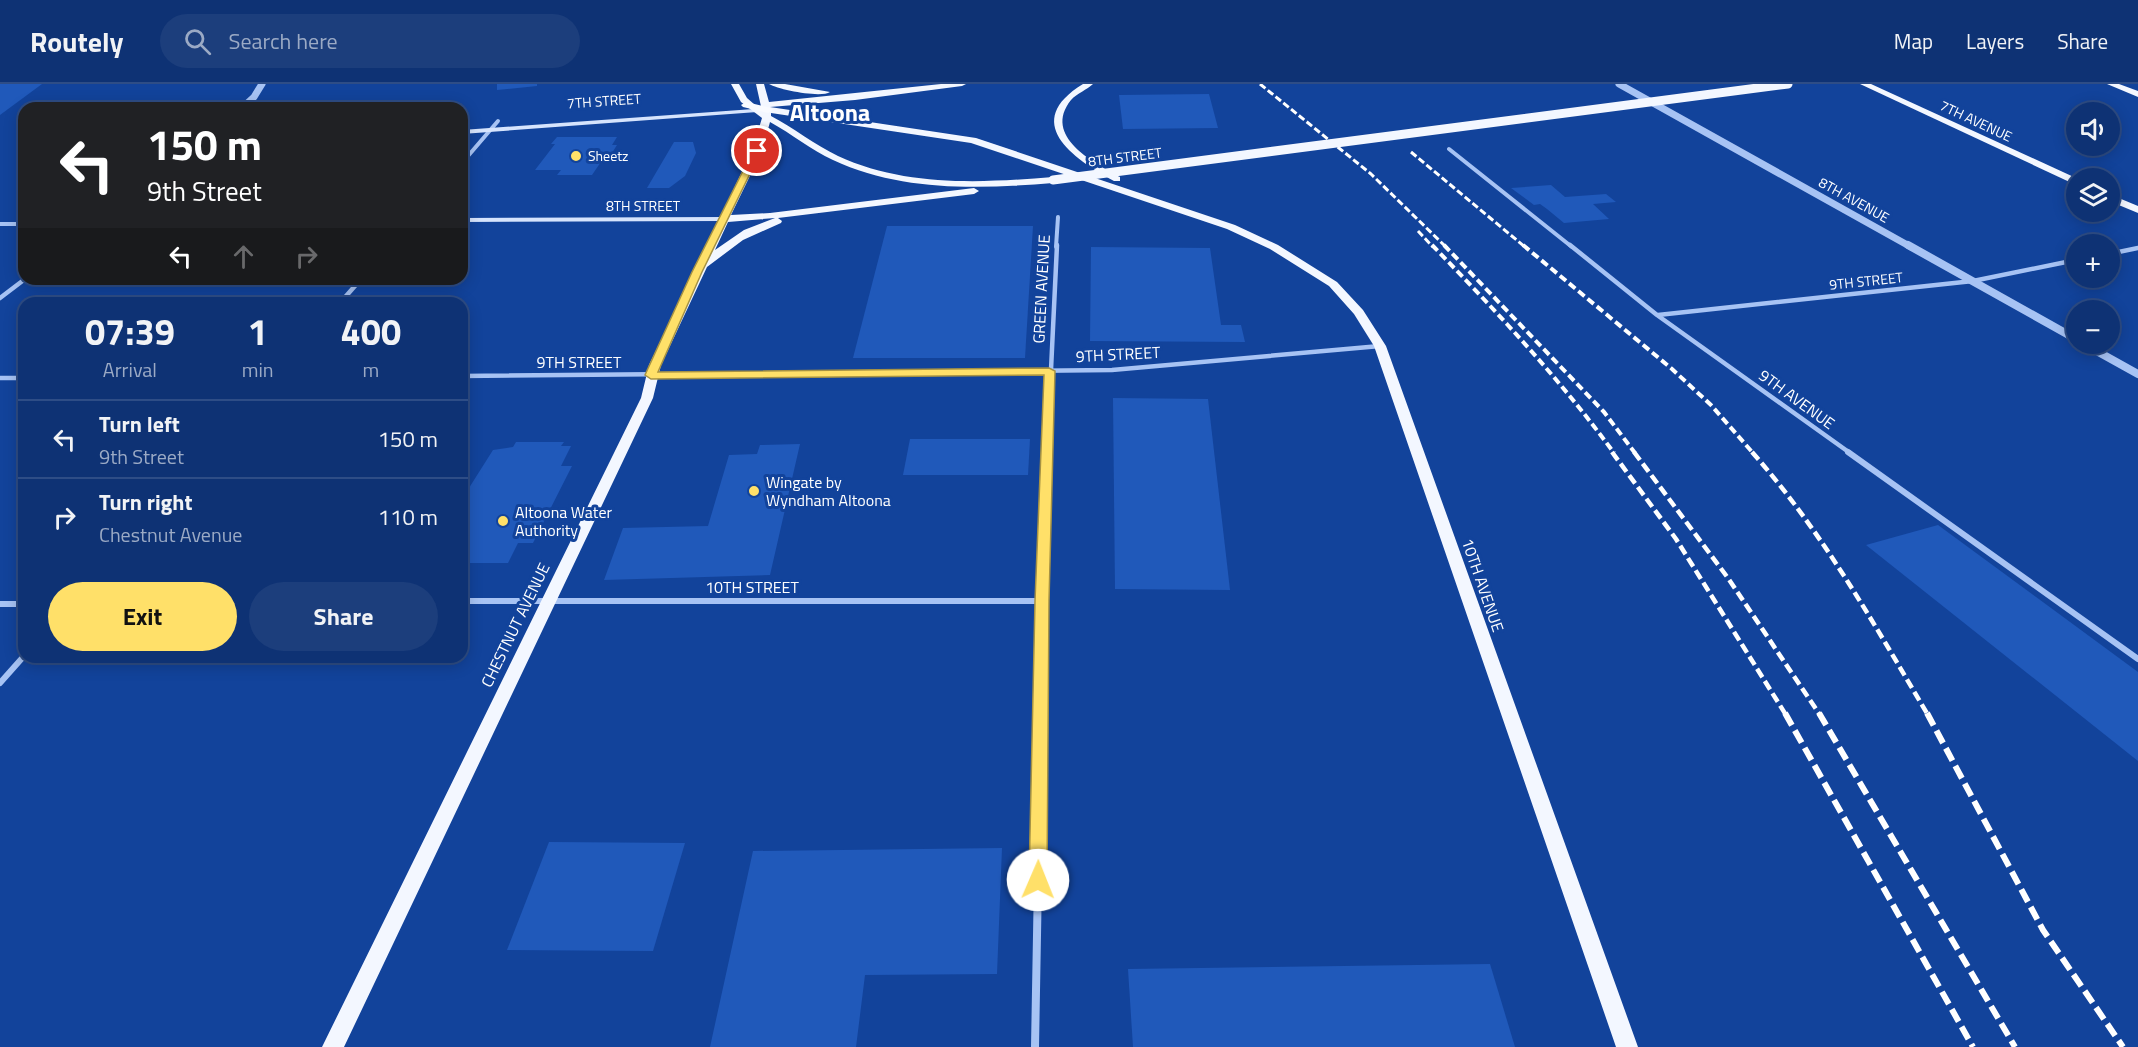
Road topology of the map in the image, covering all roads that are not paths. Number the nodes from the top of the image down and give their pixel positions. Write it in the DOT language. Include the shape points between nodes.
graph roads {
  1 [pos="262,84"];
  2 [pos="735,84"];
  3 [pos="760,84"];
  4 [pos="773,84"];
  5 [pos="962,84"];
  6 [pos="1089,84"];
  7 [pos="1618,84"];
  8 [pos="1788,84"];
  9 [pos="1864,84"];
  10 [pos="2111,84"];
  11 [pos="943,86"];
  12 [pos="2138,94"];
  13 [pos="249,102"];
  14 [pos="751,108"];
  15 [pos="767,111"];
  16 [pos="498,122"];
  17 [pos="468,124"];
  18 [pos="491,130"];
  19 [pos="468,132"];
  20 [pos="1449,149"];
  21 [pos="468,156"];
  22 [pos="2066,177"];
  23 [pos="1053,180"];
  24 [pos="2120,202"];
  25 [pos="2138,210"];
  26 [pos="819,211"];
  27 [pos="1058,217"];
  28 [pos="1203,217"];
  29 [pos="723,219"];
  30 [pos="468,220"];
  31 [pos="0,224"];
  32 [pos="18,224"];
  33 [pos="2138,248"];
  34 [pos="2120,252"];
  35 [pos="2066,262"];
  36 [pos="697,272"];
  37 [pos="1973,282"];
  38 [pos="18,284"];
  39 [pos="356,285"];
  40 [pos="345,297"];
  41 [pos="0,298"];
  42 [pos="1657,315"];
  43 [pos="2066,333"];
  44 [pos="1380,346"];
  45 [pos="2102,354"];
  46 [pos="1049,371"];
  47 [pos="2138,374"];
  48 [pos="651,375"];
  49 [pos="468,376"];
  50 [pos="0,378"];
  51 [pos="18,378"];
  52 [pos="548,601"];
  53 [pos="1042,601"];
  54 [pos="468,602"];
  55 [pos="0,604"];
  56 [pos="18,604"];
  57 [pos="2138,659"];
  58 [pos="18,663"];
  59 [pos="0,683"];
  60 [pos="333,1047"];
  61 [pos="1035,1047"];
  62 [pos="1627,1047"];
  1 -- 13 [label="street"];
  2 -- 14 [label="main road"];
  3 -- 15 [label="main road"];
  4 -- 11 [label="main road" via="821,92"];
  5 -- 11 [label="main road"];
  6 -- 28 [label="main road" via="1070,97 1059,111 1059,129 1070,149 1132,187"];
  7 -- 37 [label="street, 8TH AVENUE"];
  8 -- 23 [label="main road, 8TH STREET, bridge"];
  9 -- 22 [label="main road, 7TH AVENUE"];
  10 -- 12 [label="main road"];
  11 -- 15 [label="main road"];
  14 -- 15 [label="highway"];
  14 -- 16 [label="main road, 7TH STREET"];
  14 -- 18 [label="main road, 7TH STREET"];
  15 -- 23 [label="main road" via="839,160 901,178 982,184"];
  15 -- 28 [label="main road" via="972,140"];
  15 -- 29 [label="main road, CHESTNUT AVENUE" via="757,151"];
  16 -- 17 [label="main road, 7TH STREET"];
  16 -- 18 [label="street"];
  18 -- 19 [label="main road, 7TH STREET"];
  18 -- 21 [label="street"];
  20 -- 42 [label="street, 9TH AVENUE"];
  23 -- 26 [label="main road, 8TH STREET"];
  24 -- 25 [label="main road"];
  26 -- 29 [label="main road, 8TH STREET"];
  26 -- 36 [label="main road" via="747,232"];
  27 -- 46 [label="street, GREEN AVENUE"];
  28 -- 44 [label="main road, 10TH AVENUE" via="1274,247 1333,284 1359,312"];
  29 -- 30 [label="main road, 8TH STREET"];
  29 -- 36 [label="main road, CHESTNUT AVENUE"];
  31 -- 32 [label="street"];
  33 -- 34 [label="street"];
  35 -- 37 [label="street, 9TH STREET"];
  36 -- 48 [label="main road, CHESTNUT AVENUE"];
  37 -- 42 [label="street, 9TH STREET"];
  37 -- 43 [label="street, 8TH AVENUE"];
  38 -- 41 [label="street"];
  39 -- 40 [label="street"];
  42 -- 57 [label="street, 9TH AVENUE"];
  44 -- 46 [label="street, 9TH STREET" via="1112,370"];
  44 -- 62 [label="main road, 10TH AVENUE"];
  45 -- 47 [label="street"];
  46 -- 48 [label="street, 9TH STREET"];
  46 -- 53 [label="street, GREEN AVENUE"];
  48 -- 49 [label="street, 9TH STREET"];
  48 -- 52 [label="main road, CHESTNUT AVENUE" via="647,398"];
  50 -- 51 [label="street"];
  52 -- 53 [label="street, 10TH STREET"];
  52 -- 54 [label="street, 10TH STREET"];
  52 -- 60 [label="main road, CHESTNUT AVENUE"];
  53 -- 61 [label="street, GREEN AVENUE"];
  55 -- 56 [label="street"];
  58 -- 59 [label="street"];
}
